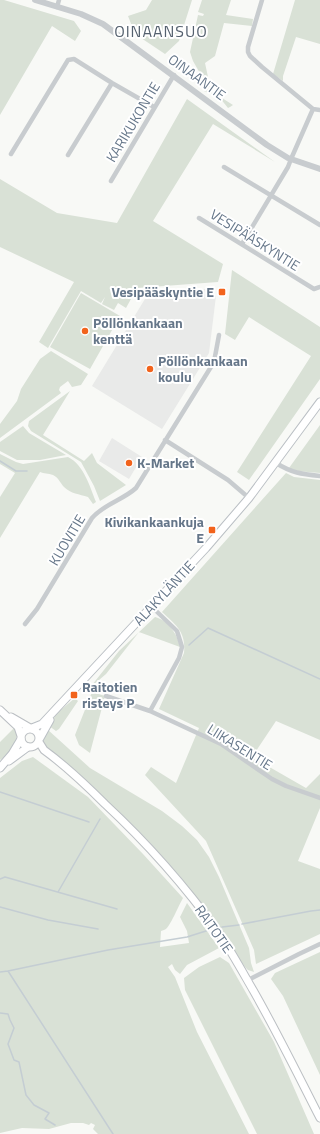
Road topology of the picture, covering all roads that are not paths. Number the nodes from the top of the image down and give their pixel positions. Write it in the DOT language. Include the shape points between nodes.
graph roads {
  1 [pos="36,0"];
  2 [pos="262,0"];
  3 [pos="58,3"];
  4 [pos="174,75"];
  5 [pos="112,83"];
  6 [pos="154,106"];
  7 [pos="313,109"];
  8 [pos="320,110"];
  9 [pos="11,154"];
  10 [pos="68,155"];
  11 [pos="291,159"];
  12 [pos="224,167"];
  13 [pos="320,169"];
  14 [pos="111,181"];
  15 [pos="271,195"];
  16 [pos="199,218"];
  17 [pos="320,225"];
  18 [pos="242,244"];
  19 [pos="320,287"];
  20 [pos="219,335"];
  21 [pos="320,402"];
  22 [pos="165,440"];
  23 [pos="276,463"];
  24 [pos="320,476"];
  25 [pos="249,498"];
  26 [pos="152,607"];
  27 [pos="25,624"];
  28 [pos="106,696"];
  29 [pos="61,703"];
  30 [pos="150,710"];
  31 [pos="1,711"];
  32 [pos="31,728"];
  33 [pos="21,737"];
  34 [pos="39,740"];
  35 [pos="30,747"];
  36 [pos="0,768"];
  37 [pos="68,770"];
  38 [pos="320,798"];
  39 [pos="320,944"];
  40 [pos="248,980"];
  41 [pos="320,1118"];
  1 -- 3 [label="street, OINAANTIE"];
  2 -- 7 [label="street" via="248,52 262,67"];
  3 -- 4 [label="street, OINAANTIE" via="103,24"];
  4 -- 6 [label="street, KARIKUKONTIE"];
  4 -- 11 [label="street, OINAANTIE" via="267,145"];
  5 -- 6 [label="street"];
  5 -- 9 [label="street" via="74,59 68,60"];
  5 -- 10 [label="street"];
  6 -- 14 [label="street, KARIKUKONTIE"];
  7 -- 8 [label="street"];
  7 -- 11 [label="street"];
  11 -- 13 [label="street, OINAANTIE"];
  11 -- 15 [label="street"];
  12 -- 15 [label="street"];
  15 -- 17 [label="street"];
  15 -- 18 [label="street"];
  16 -- 18 [label="street, VESIPÄÄSKYNTIE"];
  18 -- 19 [label="street, VESIPÄÄSKYNTIE" via="314,289"];
  20 -- 22 [label="street, KUOVITIE" via="214,362"];
  21 -- 23 [label="main road, ALAKYLÄNTIE"];
  22 -- 25 [label="street" via="228,480"];
  22 -- 27 [label="street, KUOVITIE" via="136,488 103,508 92,518 38,609"];
  23 -- 24 [label="street" via="295,473"];
  23 -- 25 [label="main road, ALAKYLÄNTIE"];
  25 -- 26 [label="main road, ALAKYLÄNTIE"];
  26 -- 29 [label="main road, ALAKYLÄNTIE"];
  26 -- 30 [label="street" via="177,632 182,647 179,658"];
  28 -- 30 [label="street, LIIKASENTIE"];
  29 -- 32 [label="main road, ALAKYLÄNTIE" via="42,724"];
  29 -- 34 [label="main road, ALAKYLÄNTIE"];
  30 -- 38 [label="street, LIIKASENTIE" via="221,744 272,779"];
  31 -- 32 [label="main road"];
  31 -- 33 [label="main road" via="18,727"];
  32 -- 33 [label="main road" via="24,730"];
  32 -- 34 [label="main road" via="38,732"];
  33 -- 35 [label="main road" via="23,744"];
  33 -- 36 [label="main road" via="12,754"];
  34 -- 35 [label="main road"];
  34 -- 37 [label="main road, RAITOTIE" via="44,750"];
  35 -- 36 [label="main road"];
  35 -- 37 [label="main road, RAITOTIE"];
  37 -- 40 [label="main road, RAITOTIE" via="122,818 172,872 219,933"];
  39 -- 40 [label="street"];
  40 -- 41 [label="main road, RAITOTIE"];
}
